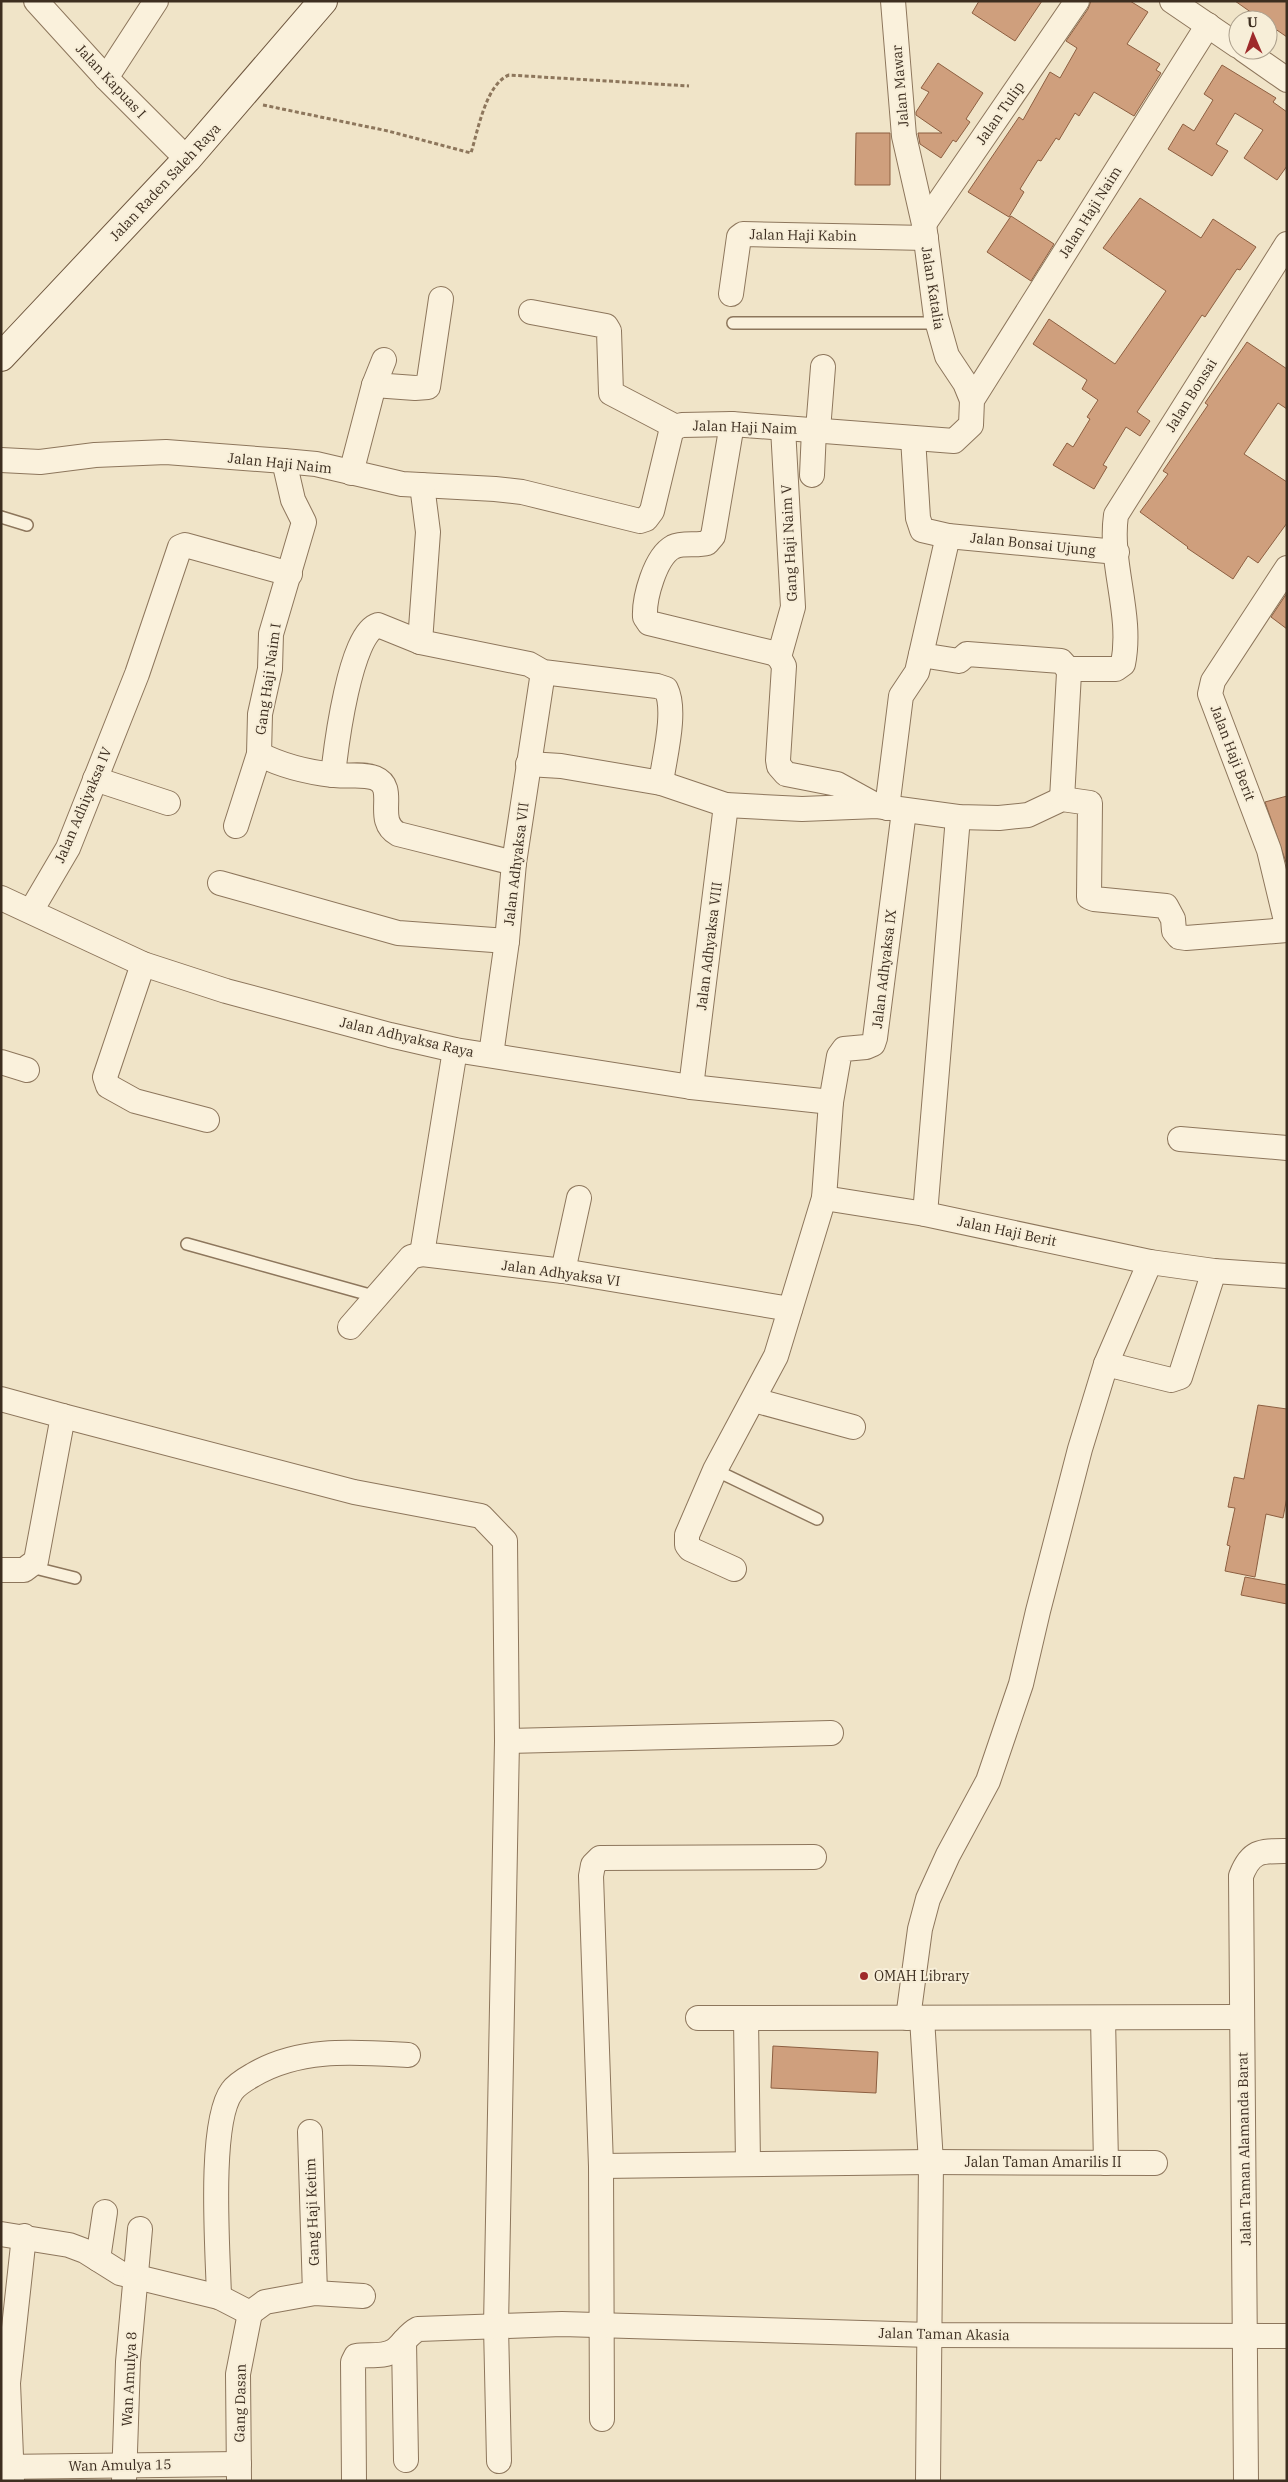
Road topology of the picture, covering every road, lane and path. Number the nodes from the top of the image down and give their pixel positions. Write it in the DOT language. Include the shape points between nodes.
graph roads {
  1 [pos="36,1"];
  2 [pos="156,1"];
  3 [pos="323,1"];
  4 [pos="893,1"];
  5 [pos="1077,1"];
  6 [pos="1172,1"];
  7 [pos="1208,25"];
  8 [pos="1228,39"];
  9 [pos="1258,60"];
  10 [pos="106,78"];
  11 [pos="1287,80"];
  12 [pos="689,86"];
  13 [pos="280,108"];
  14 [pos="187,159"];
  15 [pos="914,170"];
  16 [pos="925,231"];
  17 [pos="1287,244"];
  18 [pos="731,294"];
  19 [pos="441,299"];
  20 [pos="531,312"];
  21 [pos="733,323"];
  22 [pos="937,323"];
  23 [pos="1,357"];
  24 [pos="384,360"];
  25 [pos="824,366"];
  26 [pos="374,384"];
  27 [pos="972,400"];
  28 [pos="732,424"];
  29 [pos="676,427"];
  30 [pos="783,428"];
  31 [pos="816,430"];
  32 [pos="913,438"];
  33 [pos="1,460"];
  34 [pos="284,461"];
  35 [pos="352,473"];
  36 [pos="812,475"];
  37 [pos="422,485"];
  38 [pos="1,517"];
  39 [pos="27,525"];
  40 [pos="948,536"];
  41 [pos="1117,552"];
  42 [pos="1287,568"];
  43 [pos="290,574"];
  44 [pos="420,642"];
  45 [pos="920,655"];
  46 [pos="779,657"];
  47 [pos="1070,671"];
  48 [pos="543,672"];
  49 [pos="259,754"];
  50 [pos="528,764"];
  51 [pos="333,775"];
  52 [pos="95,779"];
  53 [pos="661,784"];
  54 [pos="1062,799"];
  55 [pos="168,803"];
  56 [pos="726,805"];
  57 [pos="889,808"];
  58 [pos="958,817"];
  59 [pos="236,826"];
  60 [pos="1278,848"];
  61 [pos="514,863"];
  62 [pos="220,883"];
  63 [pos="1,898"];
  64 [pos="30,911"];
  65 [pos="1287,925"];
  66 [pos="1287,930"];
  67 [pos="507,942"];
  68 [pos="143,964"];
  69 [pos="455,1050"];
  70 [pos="491,1055"];
  71 [pos="1,1062"];
  72 [pos="27,1070"];
  73 [pos="691,1087"];
  74 [pos="831,1102"];
  75 [pos="207,1120"];
  76 [pos="1180,1139"];
  77 [pos="1287,1148"];
  78 [pos="579,1198"];
  79 [pos="824,1198"];
  80 [pos="925,1214"];
  81 [pos="187,1244"];
  82 [pos="422,1254"];
  83 [pos="1150,1262"];
  84 [pos="562,1271"];
  85 [pos="1214,1271"];
  86 [pos="1287,1276"];
  87 [pos="377,1297"];
  88 [pos="790,1309"];
  89 [pos="350,1327"];
  90 [pos="1106,1364"];
  91 [pos="1,1399"];
  92 [pos="754,1400"];
  93 [pos="63,1416"];
  94 [pos="853,1426"];
  95 [pos="715,1470"];
  96 [pos="817,1519"];
  97 [pos="31,1567"];
  98 [pos="1,1570"];
  99 [pos="734,1570"];
  100 [pos="75,1578"];
  101 [pos="830,1733"];
  102 [pos="506,1741"];
  103 [pos="1287,1850"];
  104 [pos="814,1857"];
  105 [pos="1242,2017"];
  106 [pos="698,2018"];
  107 [pos="746,2018"];
  108 [pos="915,2018"];
  109 [pos="1103,2018"];
  110 [pos="408,2055"];
  111 [pos="310,2132"];
  112 [pos="931,2162"];
  113 [pos="1106,2163"];
  114 [pos="1155,2163"];
  115 [pos="748,2164"];
  116 [pos="601,2166"];
  117 [pos="105,2212"];
  118 [pos="140,2229"];
  119 [pos="12,2235"];
  120 [pos="98,2259"];
  121 [pos="136,2278"];
  122 [pos="314,2293"];
  123 [pos="363,2296"];
  124 [pos="219,2297"];
  125 [pos="250,2313"];
  126 [pos="601,2325"];
  127 [pos="496,2326"];
  128 [pos="930,2335"];
  129 [pos="1246,2336"];
  130 [pos="1287,2336"];
  131 [pos="404,2341"];
  132 [pos="602,2419"];
  133 [pos="406,2460"];
  134 [pos="499,2461"];
  135 [pos="8,2471"];
  136 [pos="124,2473"];
  137 [pos="239,2473"];
  138 [pos="354,2481"];
  139 [pos="928,2481"];
  140 [pos="1246,2481"];
  1 -- 10 [label="street, Jalan Kapuas I"];
  2 -- 10 [label="street"];
  3 -- 14 [label="main road, Jalan Raden Saleh Raya"];
  4 -- 15 [label="street, Jalan Mawar" via="902,119"];
  5 -- 16 [label="street, Jalan Tulip"];
  6 -- 7 [label="street"];
  7 -- 8 [label="street"];
  7 -- 27 [label="street, Jalan Haji Naim"];
  9 -- 11 [label="street"];
  10 -- 14 [label="street, Jalan Kapuas I"];
  12 -- 13 [label="path" via="509,75 500,78 494,88 471,152"];
  14 -- 23 [label="main road, Jalan Raden Saleh Raya"];
  15 -- 16 [label="street, Jalan Katalia"];
  16 -- 18 [label="street, Jalan Haji Kabin" via="743,234 739,237"];
  16 -- 22 [label="street, Jalan Katalia"];
  17 -- 41 [label="street, Jalan Bonsai" via="1120,506 1114,528"];
  19 -- 26 [label="street" via="428,387"];
  20 -- 29 [label="street" via="606,326 609,331 610,393"];
  21 -- 22 [label="lane"];
  22 -- 27 [label="street, Jalan Katalia" via="948,356"];
  24 -- 26 [label="street"];
  25 -- 31 [label="street"];
  26 -- 35 [label="street"];
  27 -- 32 [label="street, Jalan Haji Naim" via="971,425 954,441"];
  28 -- 29 [label="street, Jalan Haji Naim"];
  28 -- 30 [label="street, Jalan Haji Naim"];
  28 -- 46 [label="street" via="713,536 707,543 681,545 666,554 650,581 645,617 649,623"];
  29 -- 37 [label="street, Jalan Haji Naim" via="671,432 652,511 640,521 522,492"];
  30 -- 31 [label="street, Jalan Haji Naim"];
  30 -- 46 [label="street, Gang Haji Naim V" via="793,607"];
  31 -- 32 [label="street, Jalan Haji Naim"];
  31 -- 36 [label="street"];
  32 -- 40 [label="street, Jalan Bonsai Ujung" via="918,518 922,530"];
  33 -- 34 [label="street, Jalan Haji Naim" via="40,462 95,455 166,452"];
  34 -- 35 [label="street, Jalan Haji Naim" via="316,464"];
  34 -- 43 [label="street, Gang Haji Naim I" via="293,500 304,522"];
  35 -- 37 [label="street, Jalan Haji Naim"];
  37 -- 44 [label="street" via="428,532"];
  38 -- 39 [label="lane"];
  40 -- 41 [label="street, Jalan Bonsai Ujung"];
  40 -- 45 [label="street"];
  41 -- 47 [label="street, Jalan Bonsai" via="1127,637 1124,664 1116,670"];
  42 -- 60 [label="street, Jalan Haji Berit" via="1213,681 1210,694"];
  43 -- 49 [label="street, Gang Haji Naim I" via="271,634 270,669 260,714"];
  43 -- 52 [label="street, Jalan Adhiyaksa IV" via="180,546 137,674"];
  44 -- 48 [label="street" via="529,664"];
  44 -- 51 [label="street" via="383,626 375,626 356,652 340,720"];
  45 -- 47 [label="street" via="959,661 967,654 1061,661"];
  45 -- 57 [label="street" via="917,672 901,696"];
  46 -- 57 [label="street" via="784,666 778,760 781,771 837,784"];
  47 -- 54 [label="street"];
  48 -- 50 [label="street, Jalan Adhyaksa VII"];
  48 -- 53 [label="street" via="657,686 666,690 669,722"];
  49 -- 51 [label="street" via="275,763"];
  49 -- 59 [label="street, Gang Haji Naim I"];
  50 -- 53 [label="street" via="561,766"];
  50 -- 61 [label="street, Jalan Adhyaksa VII"];
  51 -- 61 [label="street" via="374,778 382,782 388,800 385,816 391,830 398,834"];
  52 -- 55 [label="street"];
  52 -- 64 [label="street, Jalan Adhiyaksa IV" via="68,848"];
  53 -- 56 [label="street"];
  54 -- 58 [label="street" via="1028,815"];
  54 -- 66 [label="street" via="1090,803 1089,897 1094,900 1166,906 1179,937"];
  56 -- 57 [label="street" via="802,809"];
  56 -- 73 [label="street, Jalan Adhyaksa VIII"];
  57 -- 58 [label="street"];
  57 -- 74 [label="street, Jalan Adhyaksa IX" via="875,1038 873,1044 844,1049 839,1056"];
  58 -- 80 [label="street"];
  60 -- 65 [label="street, Jalan Haji Berit"];
  61 -- 67 [label="street, Jalan Adhyaksa VII"];
  62 -- 67 [label="street" via="398,933"];
  63 -- 64 [label="street, Jalan Adhyaksa Raya"];
  64 -- 68 [label="street, Jalan Adhyaksa Raya"];
  67 -- 70 [label="street, Jalan Adhyaksa VII"];
  68 -- 69 [label="street, Jalan Adhyaksa Raya" via="226,991"];
  68 -- 75 [label="street" via="106,1077 108,1086 135,1101"];
  69 -- 70 [label="street, Jalan Adhyaksa Raya"];
  69 -- 82 [label="street"];
  70 -- 73 [label="street, Jalan Adhyaksa Raya"];
  71 -- 72 [label="street"];
  73 -- 74 [label="street, Jalan Adhyaksa Raya"];
  74 -- 79 [label="street"];
  76 -- 77 [label="street"];
  78 -- 84 [label="street"];
  79 -- 80 [label="street, Jalan Haji Berit"];
  79 -- 88 [label="street"];
  80 -- 83 [label="street, Jalan Haji Berit"];
  81 -- 87 [label="lane"];
  82 -- 84 [label="street, Jalan Adhyaksa VI"];
  82 -- 87 [label="street" via="411,1257"];
  83 -- 85 [label="street, Jalan Haji Berit"];
  83 -- 90 [label="street"];
  84 -- 88 [label="street, Jalan Adhyaksa VI"];
  85 -- 86 [label="street, Jalan Haji Berit"];
  85 -- 90 [label="street" via="1180,1377 1171,1380"];
  87 -- 89 [label="street"];
  88 -- 92 [label="street" via="776,1356"];
  90 -- 108 [label="street" via="1080,1449 1021,1684 988,1781 928,1899 920,1929"];
  91 -- 93 [label="street"];
  92 -- 94 [label="street"];
  92 -- 95 [label="street"];
  93 -- 97 [label="street" via="38,1555"];
  93 -- 102 [label="street" via="354,1492 481,1516 505,1541"];
  95 -- 96 [label="lane"];
  95 -- 99 [label="street" via="686,1541 690,1549"];
  97 -- 98 [label="street"];
  97 -- 100 [label="lane"];
  101 -- 102 [label="street"];
  102 -- 127 [label="street"];
  103 -- 105 [label="street, Jalan Taman Alamanda Barat" via="1260,1851 1246,1862 1240,1876"];
  104 -- 116 [label="street" via="600,1858 593,1865"];
  105 -- 109 [label="street"];
  105 -- 129 [label="street, Jalan Taman Alamanda Barat"];
  106 -- 107 [label="street"];
  107 -- 108 [label="street"];
  107 -- 115 [label="street"];
  108 -- 109 [label="street"];
  108 -- 112 [label="street"];
  109 -- 113 [label="street"];
  110 -- 124 [label="street" via="304,2054 271,2064 232,2091 224,2107 216,2174"];
  111 -- 122 [label="street, Gang Haji Ketim"];
  112 -- 113 [label="street, Jalan Taman Amarilis II"];
  112 -- 115 [label="street, Jalan Taman Amarilis II"];
  112 -- 128 [label="street"];
  113 -- 114 [label="street, Jalan Taman Amarilis II"];
  115 -- 116 [label="street, Jalan Taman Amarilis II"];
  116 -- 126 [label="street"];
  117 -- 120 [label="street"];
  118 -- 121 [label="street, Wan Amulya 8"];
  119 -- 120 [label="street" via="69,2245"];
  119 -- 135 [label="street"];
  120 -- 121 [label="street" via="111,2269"];
  121 -- 124 [label="street"];
  121 -- 136 [label="street, Wan Amulya 8" via="128,2362"];
  122 -- 123 [label="street"];
  122 -- 125 [label="street" via="265,2302"];
  124 -- 125 [label="street"];
  125 -- 137 [label="street, Gang Dasan" via="238,2374"];
  126 -- 127 [label="street, Jalan Taman Akasia"];
  126 -- 128 [label="street, Jalan Taman Akasia"];
  126 -- 132 [label="street"];
  127 -- 131 [label="street, Jalan Taman Akasia" via="418,2329 408,2334"];
  127 -- 134 [label="street"];
  128 -- 129 [label="street, Jalan Taman Akasia"];
  128 -- 139 [label="street"];
  129 -- 130 [label="street, Jalan Taman Akasia"];
  129 -- 140 [label="street, Jalan Taman Alamanda Barat"];
  131 -- 133 [label="street"];
  131 -- 138 [label="street, Jalan Taman Akasia" via="386,2355 356,2356 353,2362"];
  135 -- 136 [label="street, Wan Amulya 15"];
  136 -- 137 [label="street, Wan Amulya 15"];
}
